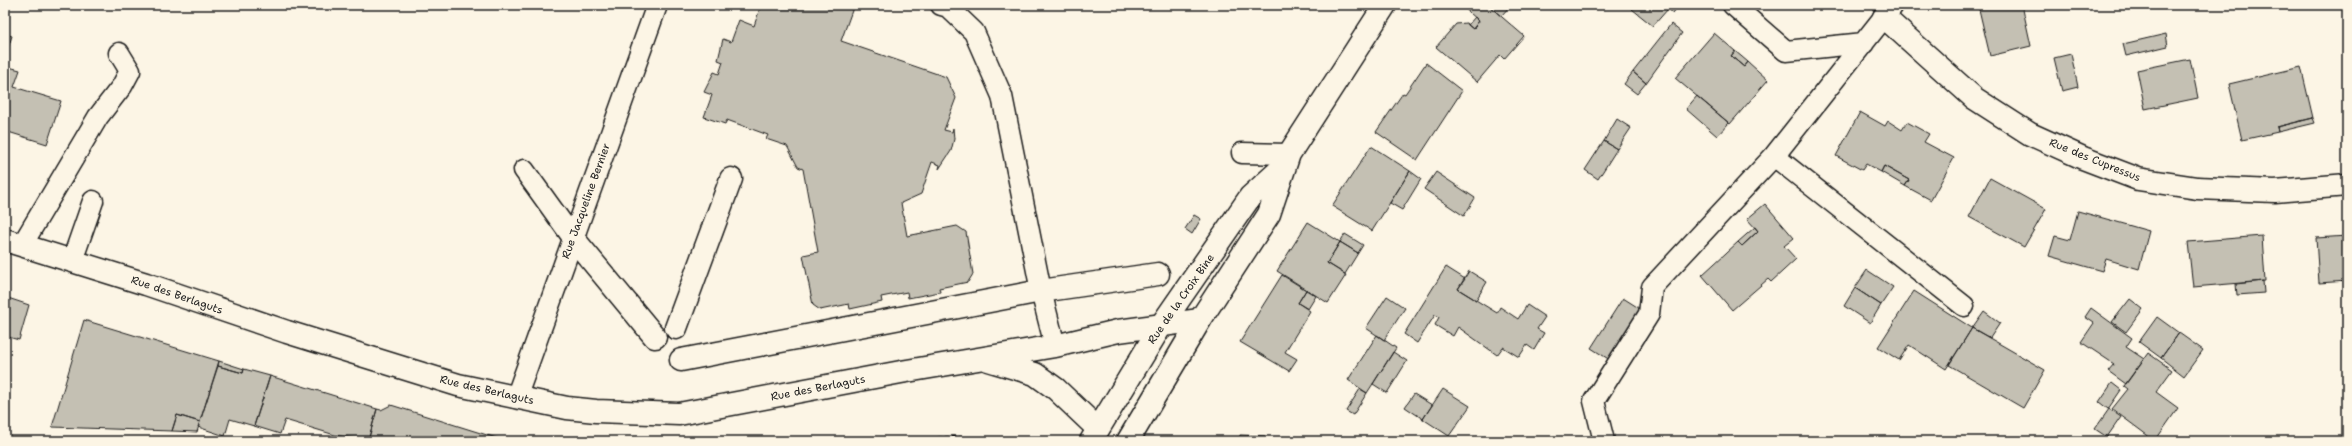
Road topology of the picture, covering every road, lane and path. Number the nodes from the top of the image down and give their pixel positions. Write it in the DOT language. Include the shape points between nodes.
graph roads {
  1 [pos="657,5"];
  2 [pos="941,5"];
  3 [pos="1385,5"];
  4 [pos="1733,5"];
  5 [pos="1888,11"];
  6 [pos="1864,43"];
  7 [pos="119,53"];
  8 [pos="1242,153"];
  9 [pos="1774,156"];
  10 [pos="1286,160"];
  11 [pos="524,170"];
  12 [pos="731,178"];
  13 [pos="2347,185"];
  14 [pos="93,201"];
  15 [pos="573,238"];
  16 [pos="14,243"];
  17 [pos="72,261"];
  18 [pos="1158,274"];
  19 [pos="1040,291"];
  20 [pos="1964,306"];
  21 [pos="1200,320"];
  22 [pos="1162,324"];
  23 [pos="676,328"];
  24 [pos="655,337"];
  25 [pos="1055,346"];
  26 [pos="985,359"];
  27 [pos="681,360"];
  28 [pos="516,398"];
  29 [pos="1094,435"];
  30 [pos="896,441"];
  31 [pos="1036,441"];
  32 [pos="1128,441"];
  33 [pos="1604,441"];
  1 -- 15 [label="lane, Rue Jacqueline Bernier"];
  2 -- 19 [label="lane" via="948,7 974,32 1002,96"];
  3 -- 10 [label="street, Rue de la Croix Bine"];
  4 -- 6 [label="lane" via="1786,50"];
  5 -- 6 [label="lane"];
  5 -- 13 [label="street, Rue des Cupressus" via="1974,98 2030,134 2138,179 2197,188 2275,191"];
  6 -- 9 [label="lane"];
  7 -- 16 [label="lane" via="130,71 122,86 98,117"];
  8 -- 10 [label="lane"];
  9 -- 20 [label="lane"];
  9 -- 33 [label="lane" via="1652,287 1649,314 1594,401"];
  10 -- 21 [label="street, Rue de la Croix Bine" via="1269,214"];
  10 -- 22 [label="street, Rue de la Croix Bine" via="1250,197"];
  11 -- 15 [label="lane"];
  12 -- 23 [label="street"];
  14 -- 17 [label="lane"];
  15 -- 24 [label="street"];
  15 -- 28 [label="lane, Rue Jacqueline Bernier"];
  16 -- 17 [label="street, Rue des Berlaguts"];
  17 -- 28 [label="street, Rue des Berlaguts" via="404,369"];
  18 -- 19 [label="street"];
  19 -- 25 [label="lane"];
  19 -- 27 [label="street"];
  21 -- 22 [label="street, Rue des Berlaguts"];
  21 -- 32 [label="street, Rue de la Croix Bine"];
  22 -- 25 [label="street, Rue des Berlaguts" via="1118,331"];
  22 -- 29 [label="street, Rue de la Croix Bine"];
  25 -- 26 [label="street, Rue des Berlaguts"];
  26 -- 28 [label="street, Rue des Berlaguts" via="679,414 596,411"];
  26 -- 29 [label="street, Rue des Berlaguts" via="1035,374 1056,389"];
  30 -- 31 [label="path" via="952,437"];
}
